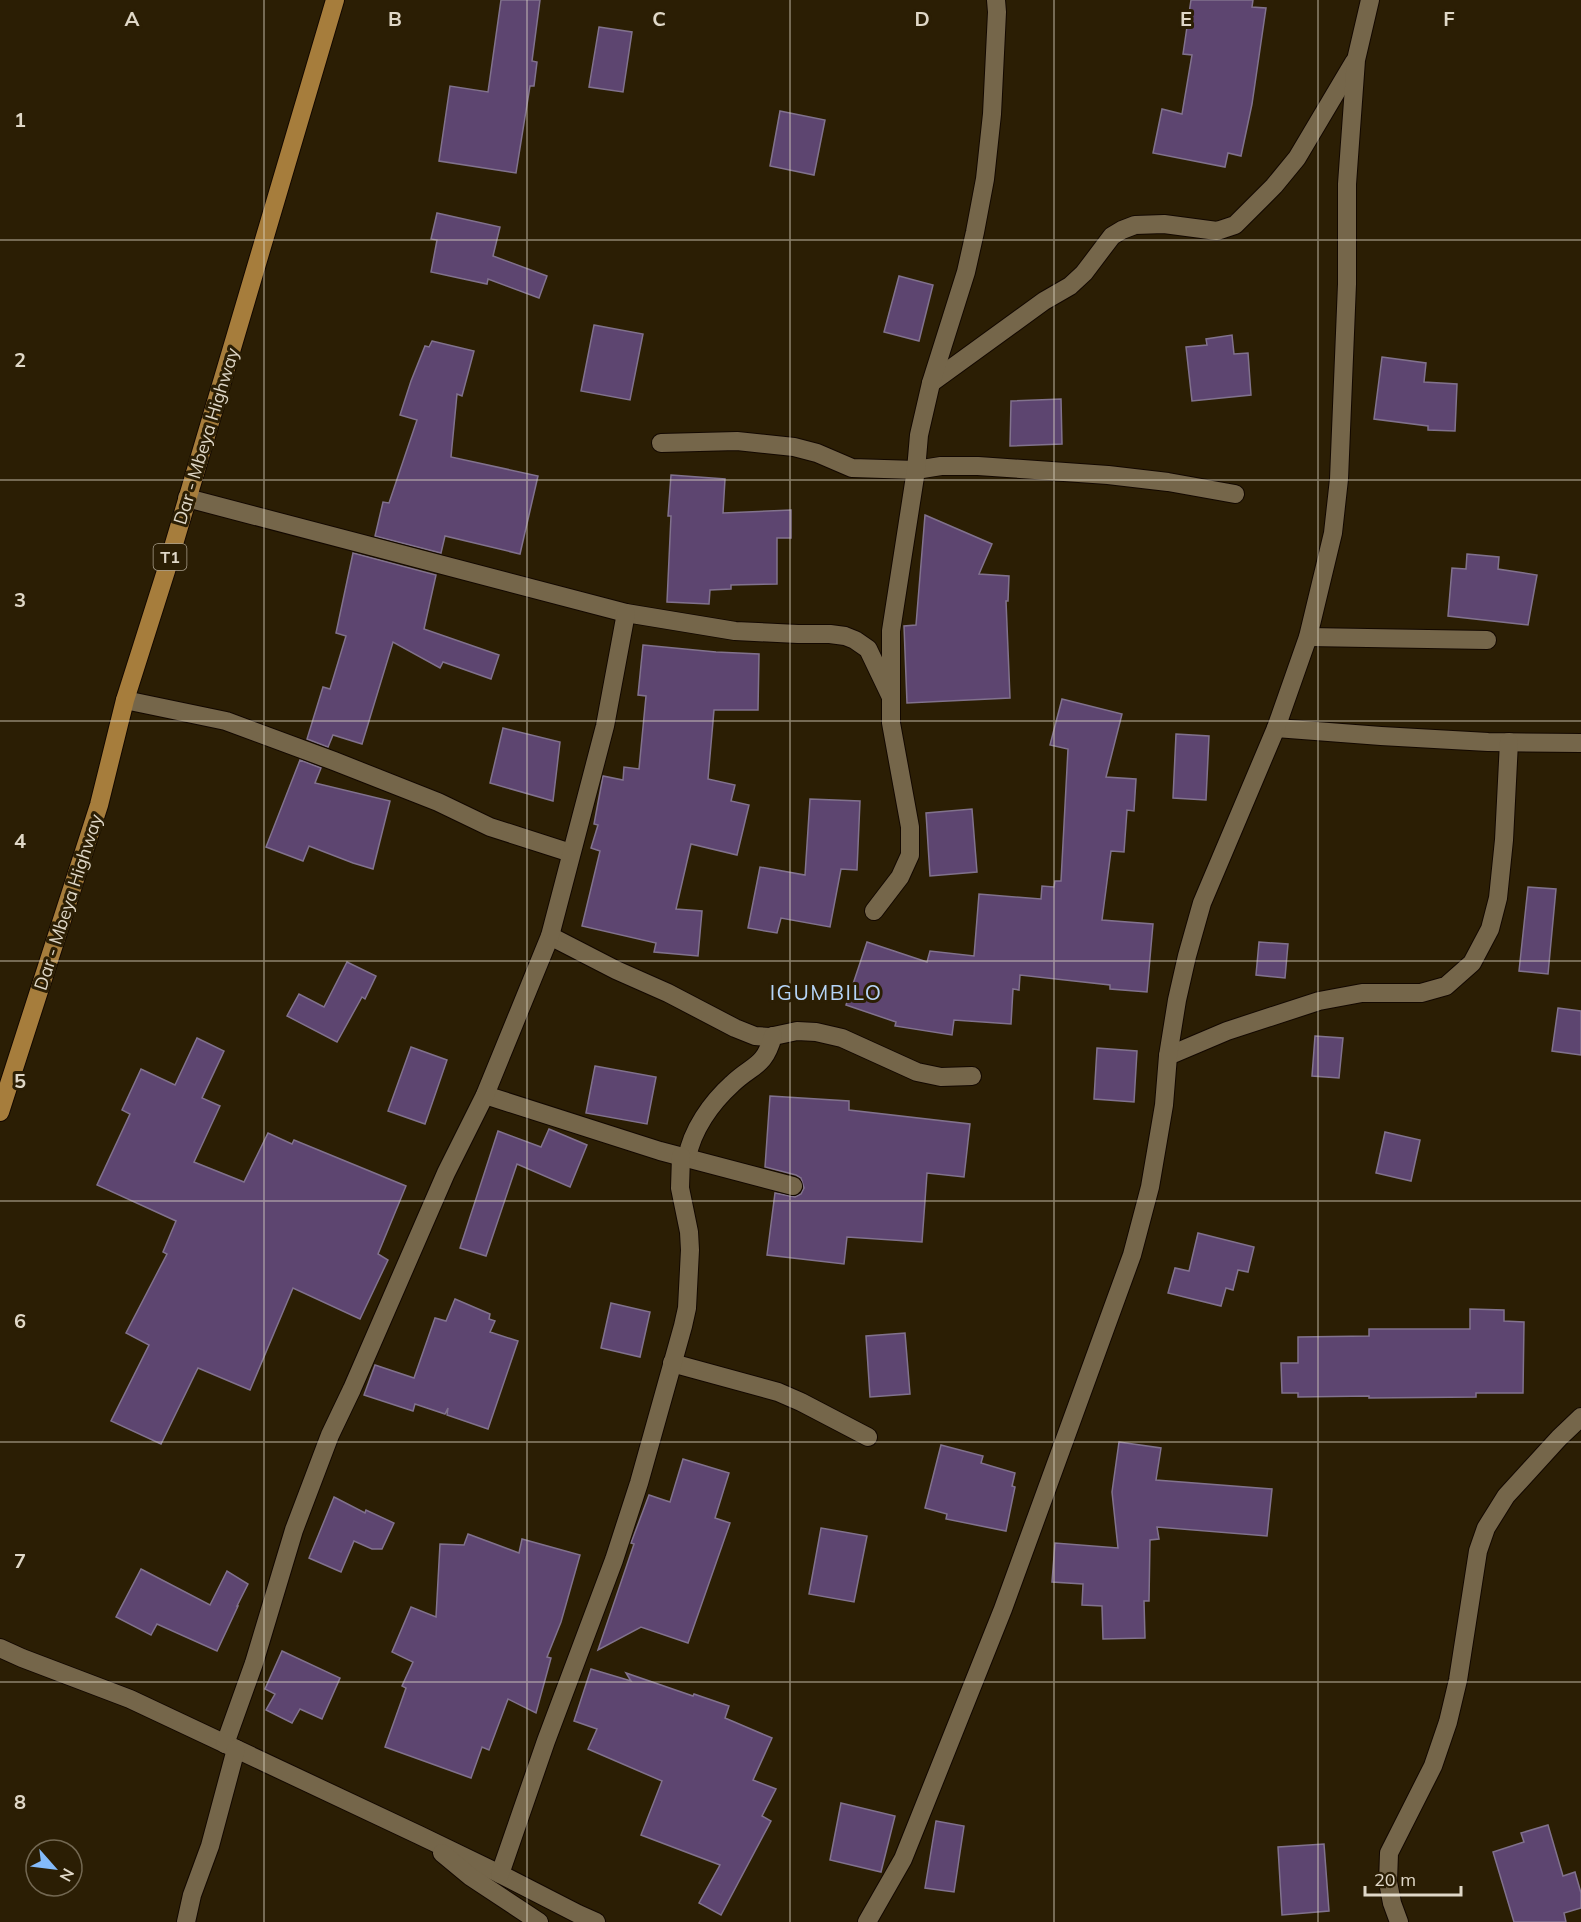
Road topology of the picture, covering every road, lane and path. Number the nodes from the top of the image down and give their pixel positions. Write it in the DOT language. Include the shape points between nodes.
graph roads {
  1 [pos="335,0"];
  2 [pos="996,0"];
  3 [pos="1370,0"];
  4 [pos="1356,60"];
  5 [pos="931,383"];
  6 [pos="661,444"];
  7 [pos="916,470"];
  8 [pos="1235,494"];
  9 [pos="188,498"];
  10 [pos="626,613"];
  11 [pos="1308,637"];
  12 [pos="1487,640"];
  13 [pos="891,697"];
  14 [pos="125,700"];
  15 [pos="1276,728"];
  16 [pos="1509,742"];
  17 [pos="1581,742"];
  18 [pos="571,853"];
  19 [pos="874,911"];
  20 [pos="550,936"];
  21 [pos="773,1036"];
  22 [pos="1168,1056"];
  23 [pos="972,1076"];
  24 [pos="485,1095"];
  25 [pos="0,1112"];
  26 [pos="684,1157"];
  27 [pos="793,1186"];
  28 [pos="672,1363"];
  29 [pos="1581,1417"];
  30 [pos="868,1437"];
  31 [pos="0,1648"];
  32 [pos="230,1746"];
  33 [pos="419,1834"];
  34 [pos="500,1874"];
  35 [pos="186,1922"];
  36 [pos="539,1922"];
  37 [pos="596,1922"];
  38 [pos="867,1922"];
  39 [pos="1399,1922"];
  1 -- 9 [label="highway, Dar - Mbeya Highway / T1"];
  2 -- 5 [label="street" via="992,114 983,189 966,273"];
  3 -- 4 [label="street"];
  4 -- 5 [label="street" via="1297,158 1235,225 1217,231 1164,224 1122,230 1112,236 1070,286 1044,300"];
  4 -- 11 [label="street" via="1347,184 1347,295 1339,479 1333,533"];
  5 -- 7 [label="street"];
  6 -- 7 [label="street" via="746,442 805,450 852,468"];
  7 -- 8 [label="street" via="978,466 1168,482"];
  7 -- 13 [label="street" via="891,631"];
  9 -- 10 [label="street"];
  9 -- 14 [label="highway, Dar - Mbeya Highway / T1"];
  10 -- 13 [label="street" via="735,631 845,636 868,649"];
  10 -- 18 [label="street" via="605,726"];
  11 -- 12 [label="street"];
  11 -- 15 [label="street"];
  13 -- 19 [label="street" via="891,723 910,827 910,855 900,877"];
  14 -- 18 [label="street" via="226,721 438,802 490,827"];
  14 -- 25 [label="highway, Dar - Mbeya Highway / T1" via="99,805"];
  15 -- 16 [label="street"];
  15 -- 22 [label="street" via="1202,903"];
  16 -- 17 [label="street"];
  16 -- 22 [label="street" via="1498,898 1490,929 1472,963 1446,986 1421,993 1362,993 1319,1001 1227,1031"];
  18 -- 20 [label="street"];
  20 -- 21 [label="street" via="735,1028 755,1036"];
  20 -- 24 [label="street"];
  21 -- 23 [label="street" via="816,1032 842,1038 917,1072 941,1077"];
  21 -- 26 [label="street" via="765,1058 723,1092 695,1131"];
  22 -- 38 [label="street" via="1164,1105 1132,1255 1003,1609 903,1859"];
  24 -- 26 [label="street"];
  24 -- 32 [label="street" via="446,1173 330,1435 305,1499"];
  26 -- 27 [label="street"];
  26 -- 28 [label="street" via="680,1188 689,1232 687,1308"];
  28 -- 30 [label="street" via="778,1392"];
  28 -- 34 [label="street" via="614,1560"];
  29 -- 39 [label="street" via="1506,1496 1486,1528 1448,1722 1433,1766 1389,1853 1388,1882"];
  31 -- 32 [label="street" via="130,1699"];
  32 -- 33 [label="street"];
  32 -- 35 [label="street" via="213,1837"];
  33 -- 34 [label="street"];
  33 -- 36 [label="street" via="471,1877"];
  34 -- 37 [label="street"];
}
